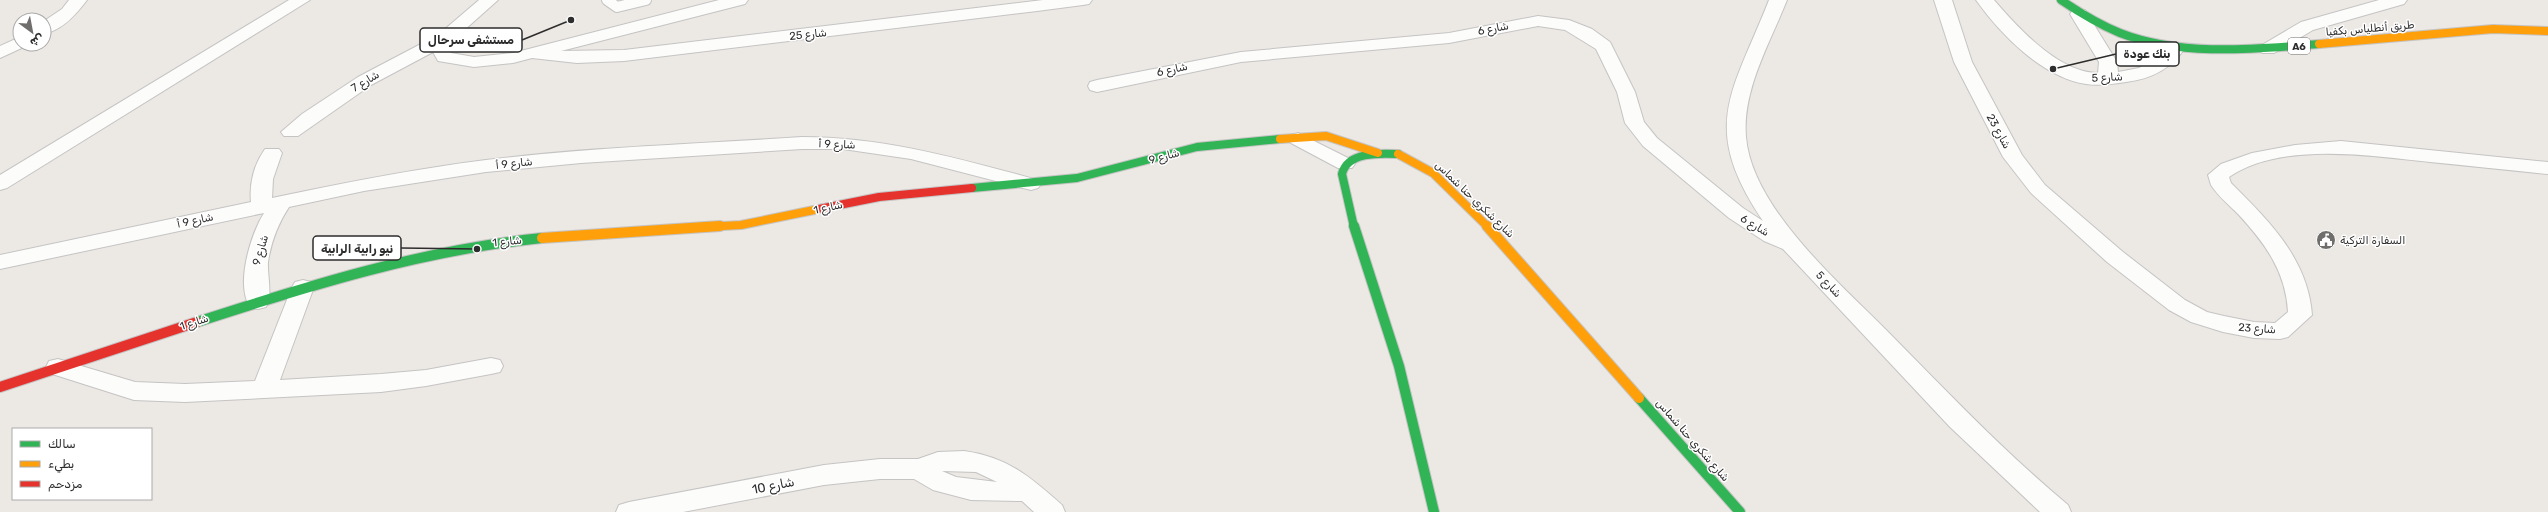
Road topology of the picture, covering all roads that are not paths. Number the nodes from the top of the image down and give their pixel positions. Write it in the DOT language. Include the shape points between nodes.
graph roads {
  1 [pos="78,0"];
  2 [pos="301,0"];
  3 [pos="489,0"];
  4 [pos="607,0"];
  5 [pos="646,0"];
  6 [pos="739,0"];
  7 [pos="1083,0"];
  8 [pos="1778,0"];
  9 [pos="1943,0"];
  10 [pos="1985,0"];
  11 [pos="2060,0"];
  12 [pos="2398,0"];
  13 [pos="2079,14"];
  14 [pos="52,24"];
  15 [pos="2548,31"];
  16 [pos="444,39"];
  17 [pos="12,46"];
  18 [pos="2176,48"];
  19 [pos="2268,49"];
  20 [pos="0,53"];
  21 [pos="532,53"];
  22 [pos="2104,78"];
  23 [pos="1098,86"];
  24 [pos="291,132"];
  25 [pos="1298,139"];
  26 [pos="272,153"];
  27 [pos="1378,153"];
  28 [pos="1345,164"];
  29 [pos="2548,168"];
  30 [pos="0,184"];
  31 [pos="1031,184"];
  32 [pos="272,204"];
  33 [pos="1791,244"];
  34 [pos="0,262"];
  35 [pos="303,287"];
  36 [pos="258,302"];
  37 [pos="491,366"];
  38 [pos="58,367"];
  39 [pos="0,387"];
  40 [pos="264,389"];
  41 [pos="629,512"];
  42 [pos="1052,512"];
  43 [pos="1434,512"];
  44 [pos="1740,512"];
  45 [pos="2058,512"];
  1 -- 14 [label="street" via="68,13"];
  2 -- 30 [label="street"];
  3 -- 16 [label="street, شارع 7"];
  4 -- 5 [label="lane" via="617,7"];
  6 -- 21 [label="street"];
  7 -- 21 [label="street, شارع 25" via="852,30 620,54 554,58"];
  8 -- 33 [label="street, شارع 5" via="1741,95 1736,112 1736,138 1746,177 1771,219"];
  9 -- 29 [label="street, شارع 23" via="1963,62 2013,157 2038,189 2151,286 2199,317 2223,324 2254,330 2280,331 2300,315 2301,298 2292,273 2266,231 2221,185 2218,175 2224,170 2307,148 2341,148"];
  10 -- 22 [label="street, شارع 5" via="2048,62 2072,75 2091,79"];
  11 -- 13 [label="main road, طريق أنطلياس بكفيا / A6"];
  12 -- 19 [label="street" via="2307,26"];
  13 -- 18 [label="main road, طريق أنطلياس بكفيا / A6" via="2132,36"];
  13 -- 22 [label="street" via="2108,62 2110,71"];
  15 -- 19 [label="main road, طريق أنطلياس بكفيا / A6" via="2493,30"];
  16 -- 21 [label="street" via="440,48 444,57 458,60 493,61"];
  16 -- 24 [label="street, شارع 7" via="362,81"];
  17 -- 20 [label="street"];
  18 -- 19 [label="main road, طريق أنطلياس بكفيا / A6" via="2214,51"];
  18 -- 22 [label="street, شارع 5" via="2167,61 2148,72"];
  23 -- 33 [label="street, شارع 6" via="1241,57 1449,38 1538,21 1569,25 1604,46 1626,92 1635,123 1650,142 1736,214 1772,236"];
  25 -- 27 [label="main road, شارع 9" via="1326,136"];
  25 -- 28 [label="street, شارع 9"];
  25 -- 31 [label="main road, شارع 9" via="1197,148 1077,178"];
  26 -- 32 [label="street" via="263,171 260,189"];
  27 -- 28 [label="main road, شارع شكري حنا شماس" via="1360,156"];
  27 -- 44 [label="main road, شارع شكري حنا شماس" via="1397,154 1417,161 1437,176 1508,248"];
  28 -- 43 [label="main road" via="1342,174 1347,201 1399,366"];
  31 -- 32 [label="street, شارع 9 أ" via="877,146 802,143 494,165"];
  31 -- 35 [label="main road, شارع 1" via="879,197 741,225 515,240 467,246 414,256"];
  32 -- 34 [label="street, شارع 9 أ"];
  32 -- 36 [label="street, شارع 9" via="275,212 260,247 254,279"];
  33 -- 45 [label="street, شارع 5" via="1917,376 2034,492"];
  35 -- 36 [label="main road, شارع 1"];
  35 -- 40 [label="street"];
  36 -- 38 [label="main road, شارع 1"];
  37 -- 40 [label="street" via="396,381"];
  38 -- 39 [label="main road, شارع 1"];
  38 -- 40 [label="street" via="134,391 185,394"];
  41 -- 42 [label="street, شارع 10" via="824,475 880,469 920,469 934,481 1004,493 1028,490"];
}
